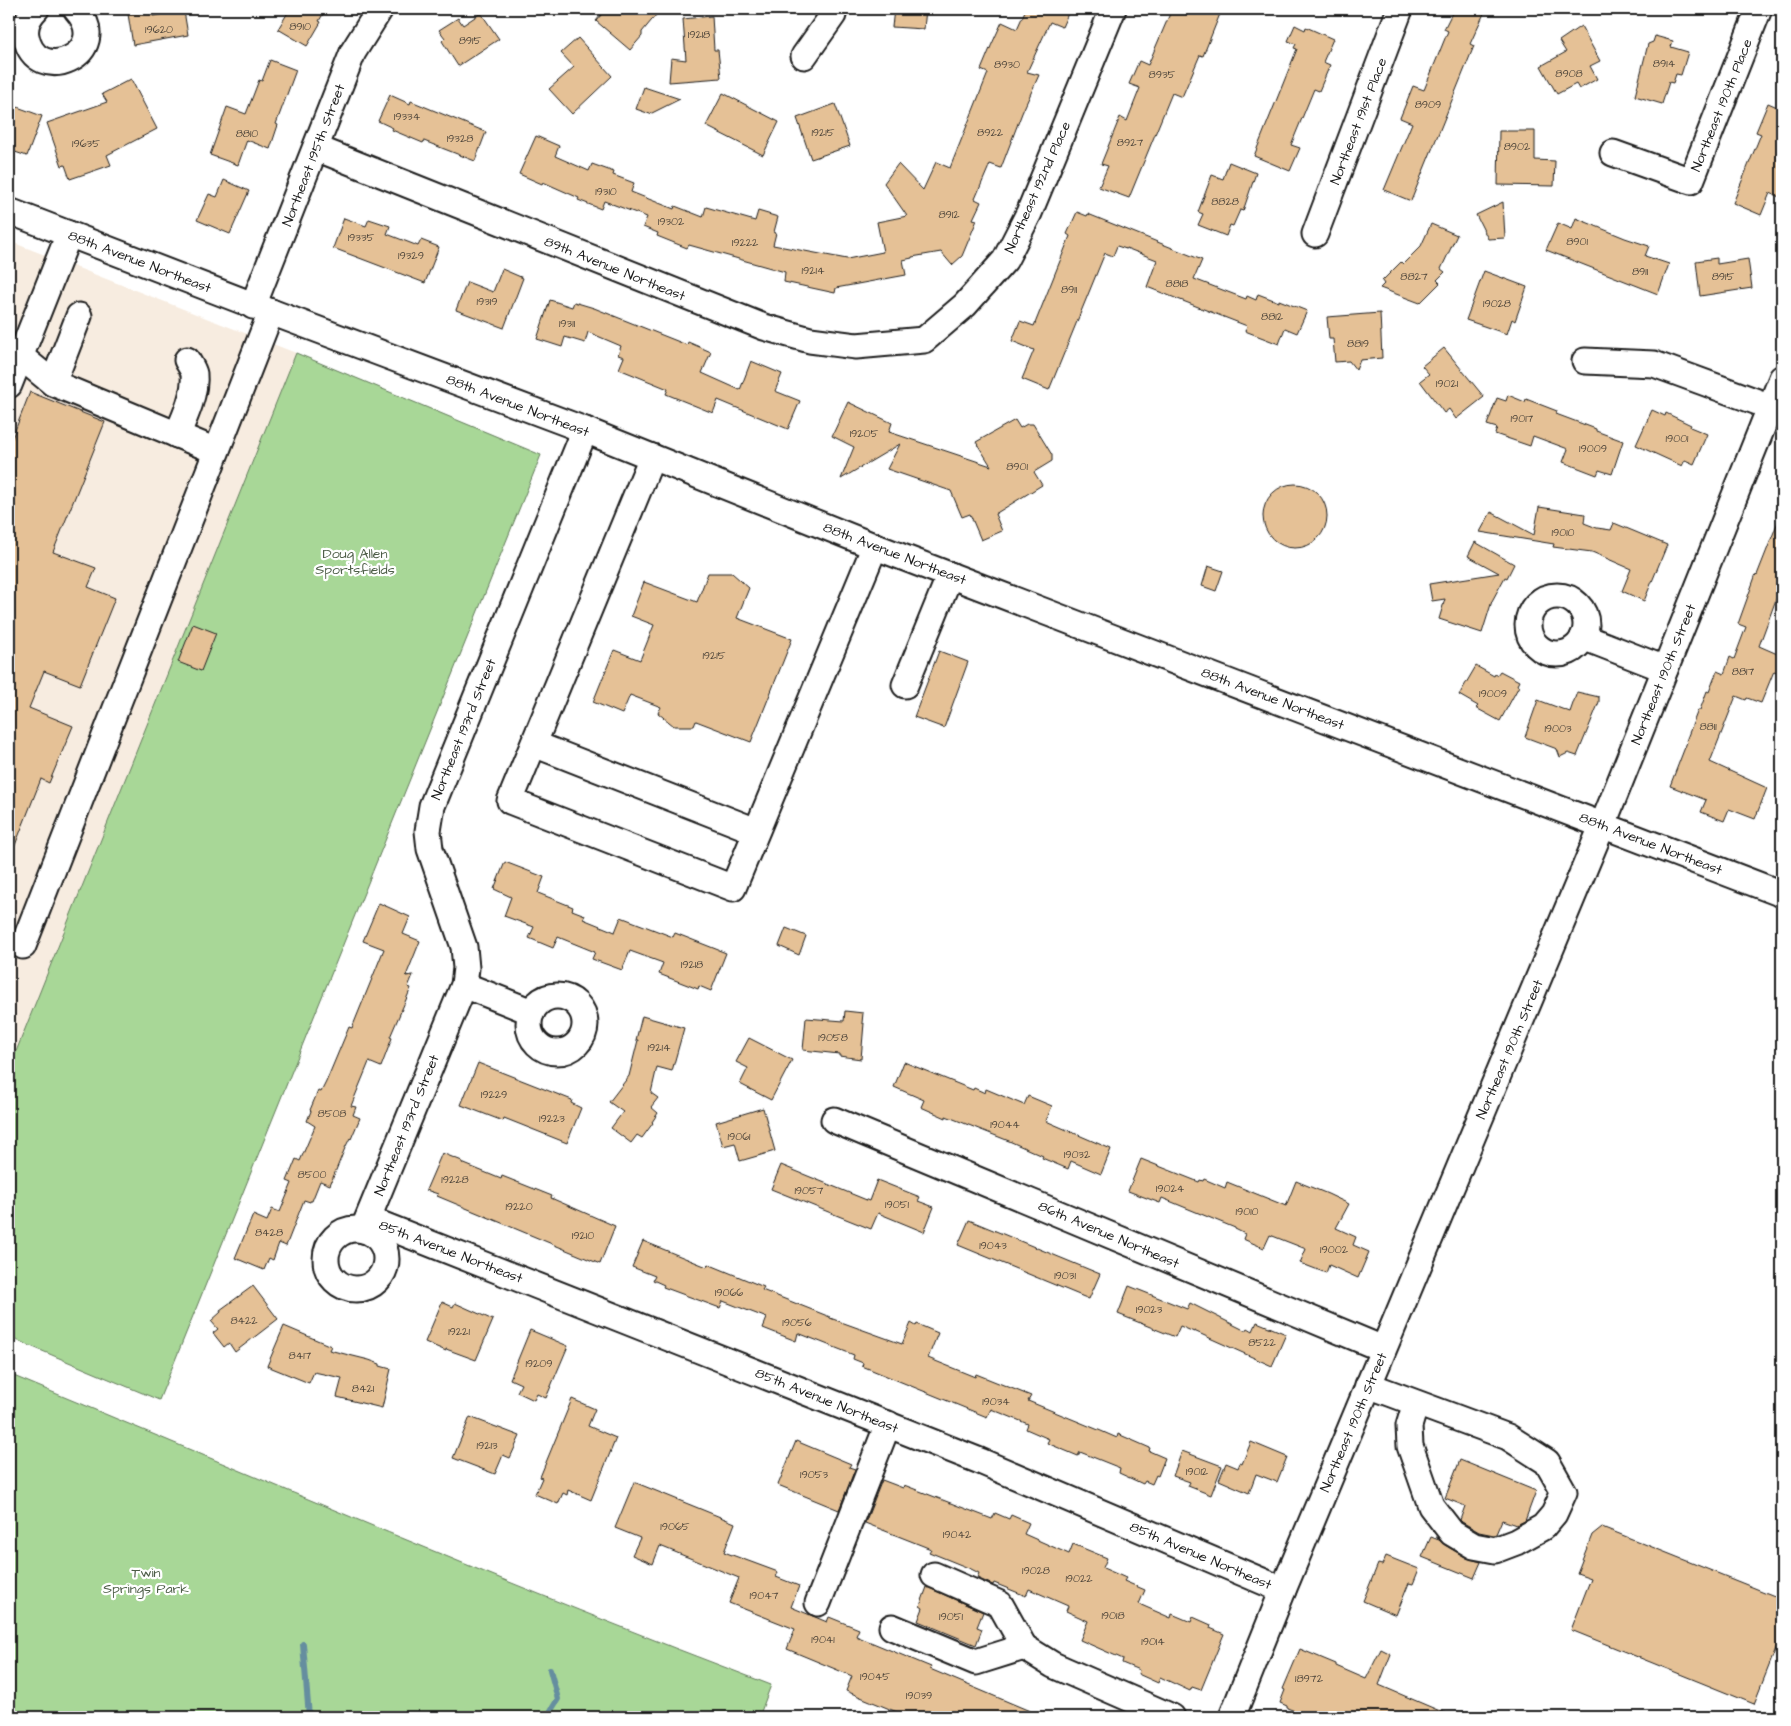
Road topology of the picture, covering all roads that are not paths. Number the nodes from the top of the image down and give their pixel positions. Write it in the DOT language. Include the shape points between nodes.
graph roads {
  1 [pos="36,9"];
  2 [pos="76,9"];
  3 [pos="380,9"];
  4 [pos="834,9"];
  5 [pos="1113,9"];
  6 [pos="1400,9"];
  7 [pos="1759,9"];
  8 [pos="17,29"];
  9 [pos="804,56"];
  10 [pos="316,148"];
  11 [pos="1613,154"];
  12 [pos="9,211"];
  13 [pos="69,234"];
  14 [pos="1315,234"];
  15 [pos="262,309"];
  16 [pos="79,316"];
  17 [pos="924,340"];
  18 [pos="14,354"];
  19 [pos="187,360"];
  20 [pos="1585,361"];
  21 [pos="1782,378"];
  22 [pos="53,383"];
  23 [pos="9,385"];
  24 [pos="1777,409"];
  25 [pos="585,430"];
  26 [pos="177,435"];
  27 [pos="216,451"];
  28 [pos="652,457"];
  29 [pos="875,546"];
  30 [pos="950,575"];
  31 [pos="1583,637"];
  32 [pos="1665,669"];
  33 [pos="905,685"];
  34 [pos="534,744"];
  35 [pos="1603,824"];
  36 [pos="756,832"];
  37 [pos="1782,894"];
  38 [pos="23,946"];
  39 [pos="464,985"];
  40 [pos="532,1012"];
  41 [pos="834,1120"];
  42 [pos="365,1224"];
  43 [pos="1383,1349"];
  44 [pos="1368,1385"];
  45 [pos="1416,1403"];
  46 [pos="888,1424"];
  47 [pos="934,1575"];
  48 [pos="1283,1590"];
  49 [pos="818,1603"];
  50 [pos="892,1627"];
  51 [pos="1024,1648"];
  52 [pos="1172,1717"];
  53 [pos="1232,1717"];
  1 -- 8 [label="street"];
  2 -- 8 [label="street" via="83,16 87,35 78,54 70,60 60,63 40,58"];
  3 -- 10 [label="street, Northeast 195th Street" via="353,52"];
  4 -- 9 [label="street"];
  5 -- 17 [label="street, Northeast 192nd Place" via="1029,213 1005,260 965,304"];
  6 -- 14 [label="street, Northeast 191st Place"];
  7 -- 11 [label="street, Northeast 190th Place" via="1691,181"];
  10 -- 15 [label="street, Northeast 195th Street"];
  10 -- 17 [label="street, 89th Avenue Northeast" via="764,328 810,340 856,346"];
  12 -- 13 [label="street, 88th Avenue Northeast"];
  13 -- 15 [label="street, 88th Avenue Northeast"];
  13 -- 18 [label="street"];
  15 -- 25 [label="street, 88th Avenue Northeast"];
  15 -- 27 [label="street, Northeast 195th Street"];
  16 -- 22 [label="street"];
  18 -- 22 [label="street"];
  18 -- 23 [label="street"];
  19 -- 26 [label="street" via="194,372 191,396"];
  20 -- 24 [label="street" via="1654,364"];
  21 -- 24 [label="street, Northeast 190th Street"];
  22 -- 26 [label="street"];
  24 -- 32 [label="street, Northeast 190th Street"];
  25 -- 28 [label="street, 88th Avenue Northeast"];
  25 -- 39 [label="street, Northeast 193rd Street" via="432,806 428,832 430,849 464,947"];
  26 -- 27 [label="street"];
  27 -- 38 [label="street, Northeast 195th Street"];
  28 -- 29 [label="street, 88th Avenue Northeast"];
  28 -- 34 [label="street"];
  29 -- 30 [label="street, 88th Avenue Northeast"];
  29 -- 36 [label="street"];
  30 -- 33 [label="street"];
  30 -- 35 [label="street, 88th Avenue Northeast"];
  31 -- 32 [label="street"];
  32 -- 35 [label="street, Northeast 190th Street"];
  34 -- 36 [label="street"];
  34 -- 36 [label="street" via="510,801 732,888"];
  35 -- 37 [label="street, 88th Avenue Northeast"];
  35 -- 43 [label="street, Northeast 190th Street"];
  39 -- 40 [label="street"];
  39 -- 42 [label="street, Northeast 193rd Street"];
  41 -- 43 [label="street, 86th Avenue Northeast"];
  42 -- 46 [label="street, 85th Avenue Northeast"];
  43 -- 44 [label="street, Northeast 190th Street"];
  44 -- 45 [label="street"];
  44 -- 48 [label="street, Northeast 190th Street"];
  45 -- 45 [label="street" via="1508,1437 1547,1462 1564,1492 1554,1514 1543,1527 1495,1550 1474,1546 1452,1533 1431,1506 1410,1446 1410,1426"];
  46 -- 48 [label="street, 85th Avenue Northeast"];
  46 -- 49 [label="street"];
  47 -- 51 [label="street" via="1000,1604"];
  48 -- 53 [label="street, Northeast 190th Street"];
  50 -- 51 [label="street" via="976,1662"];
  51 -- 52 [label="street" via="1054,1665"];
}
